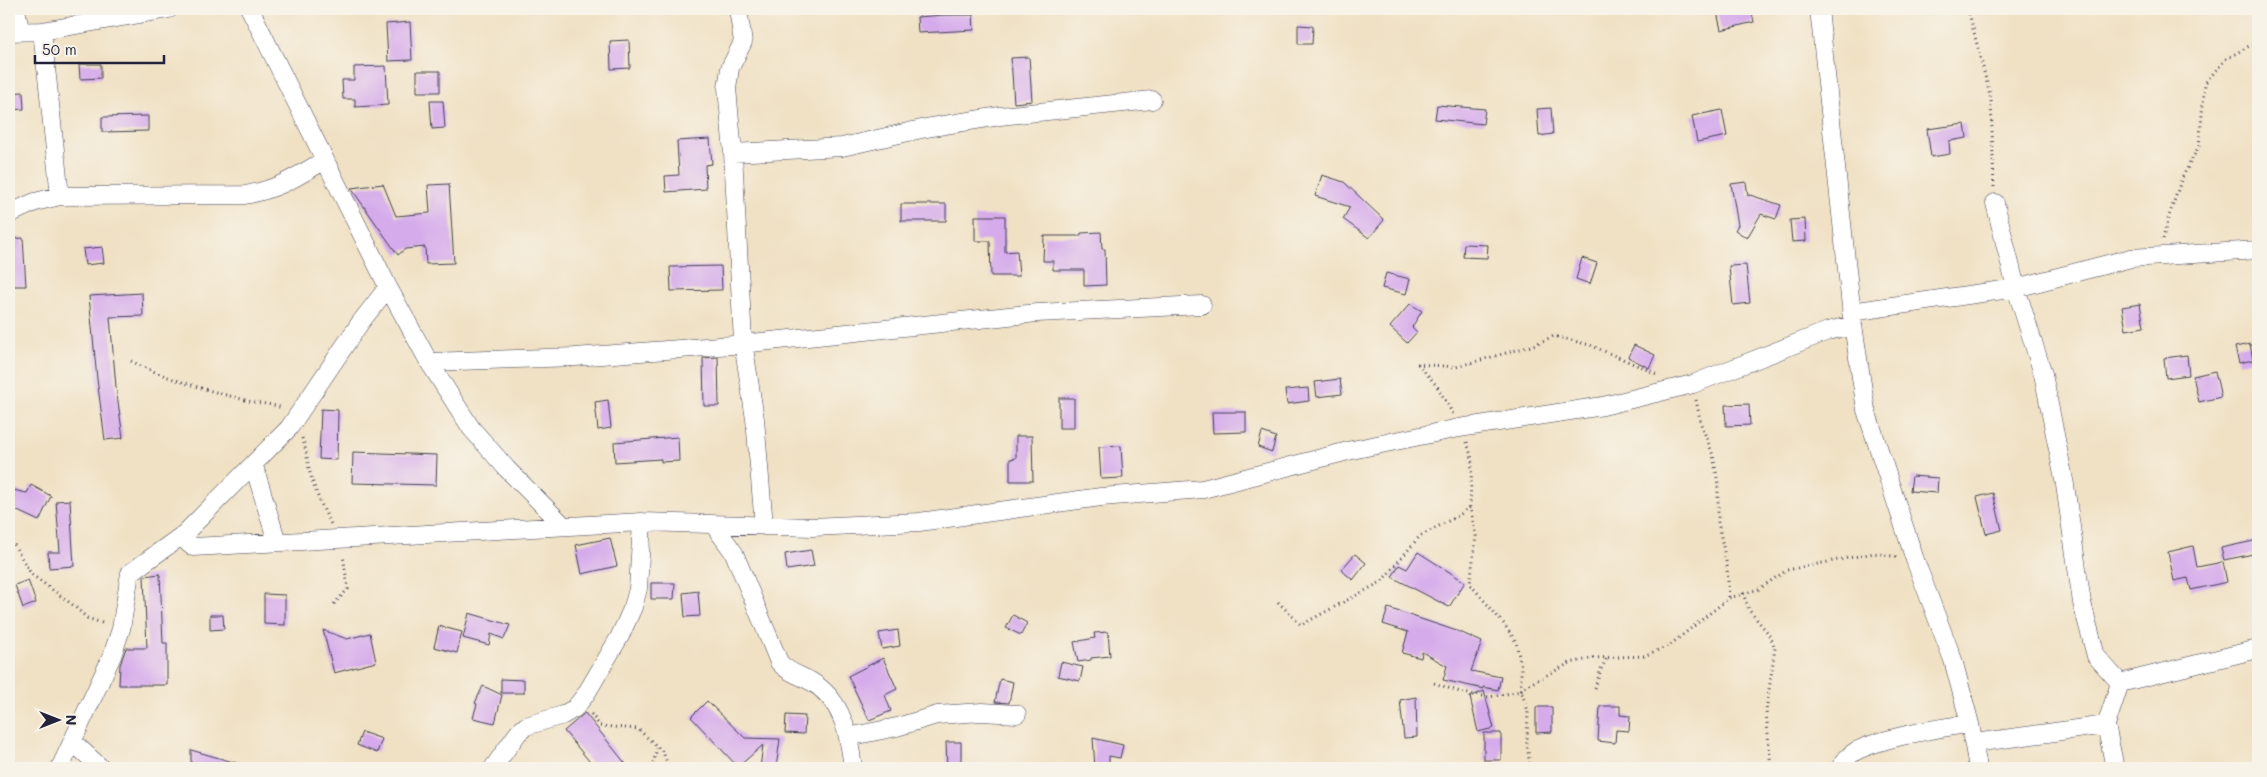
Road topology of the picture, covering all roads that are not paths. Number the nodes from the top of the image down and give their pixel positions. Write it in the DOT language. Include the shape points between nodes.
graph roads {
  1 [pos="16,9"];
  2 [pos="169,9"];
  3 [pos="250,9"];
  4 [pos="738,9"];
  5 [pos="1819,9"];
  6 [pos="14,31"];
  7 [pos="42,31"];
  8 [pos="1152,100"];
  9 [pos="733,153"];
  10 [pos="325,160"];
  11 [pos="60,196"];
  12 [pos="1995,203"];
  13 [pos="9,214"];
  14 [pos="2258,250"];
  15 [pos="388,287"];
  16 [pos="2016,288"];
  17 [pos="1202,305"];
  18 [pos="1852,318"];
  19 [pos="743,342"];
  20 [pos="429,362"];
  21 [pos="254,466"];
  22 [pos="642,522"];
  23 [pos="714,525"];
  24 [pos="564,526"];
  25 [pos="764,526"];
  26 [pos="184,534"];
  27 [pos="278,542"];
  28 [pos="2258,648"];
  29 [pos="2120,683"];
  30 [pos="1017,714"];
  31 [pos="1970,724"];
  32 [pos="2106,725"];
  33 [pos="848,737"];
  34 [pos="74,743"];
  35 [pos="1974,743"];
  36 [pos="60,768"];
  37 [pos="102,768"];
  38 [pos="493,768"];
  39 [pos="853,768"];
  40 [pos="1840,768"];
  41 [pos="1978,768"];
  42 [pos="2116,768"];
  1 -- 6 [label="street"];
  2 -- 7 [label="street"];
  3 -- 10 [label="street"];
  4 -- 9 [label="street" via="743,42 730,68 727,88"];
  5 -- 18 [label="street"];
  6 -- 7 [label="street"];
  7 -- 11 [label="street"];
  8 -- 9 [label="street" via="1000,116 842,147"];
  9 -- 19 [label="street"];
  10 -- 11 [label="street" via="276,188 245,195"];
  10 -- 15 [label="street"];
  11 -- 13 [label="street" via="35,202"];
  12 -- 16 [label="street"];
  14 -- 16 [label="street" via="2131,258"];
  15 -- 20 [label="street"];
  15 -- 21 [label="street" via="294,422"];
  16 -- 18 [label="street"];
  16 -- 29 [label="street" via="2043,374 2065,484 2082,603 2096,656"];
  17 -- 19 [label="street" via="1046,312"];
  18 -- 25 [label="street" via="1828,331 1693,384 1603,406 1458,428 1314,458 1203,488 1101,496 919,522"];
  18 -- 31 [label="street" via="1866,410 1915,560 1953,660"];
  19 -- 20 [label="street" via="575,357"];
  19 -- 25 [label="street" via="754,410"];
  20 -- 24 [label="street" via="472,428 506,469"];
  21 -- 26 [label="street"];
  21 -- 27 [label="street"];
  22 -- 23 [label="street"];
  22 -- 24 [label="street"];
  22 -- 38 [label="street" via="638,590 633,607 582,701 563,715 526,726"];
  23 -- 25 [label="street"];
  23 -- 33 [label="street" via="734,553 779,662 832,700 842,716"];
  24 -- 27 [label="street"];
  26 -- 27 [label="street" via="194,547"];
  26 -- 34 [label="street" via="130,573 120,629 106,672"];
  28 -- 29 [label="street"];
  29 -- 32 [label="street"];
  30 -- 33 [label="street" via="937,715"];
  31 -- 35 [label="street"];
  31 -- 40 [label="street" via="1872,745 1854,752"];
  32 -- 35 [label="street"];
  32 -- 42 [label="street"];
  33 -- 39 [label="street"];
  34 -- 36 [label="street"];
  34 -- 37 [label="street"];
  35 -- 41 [label="street"];
}
